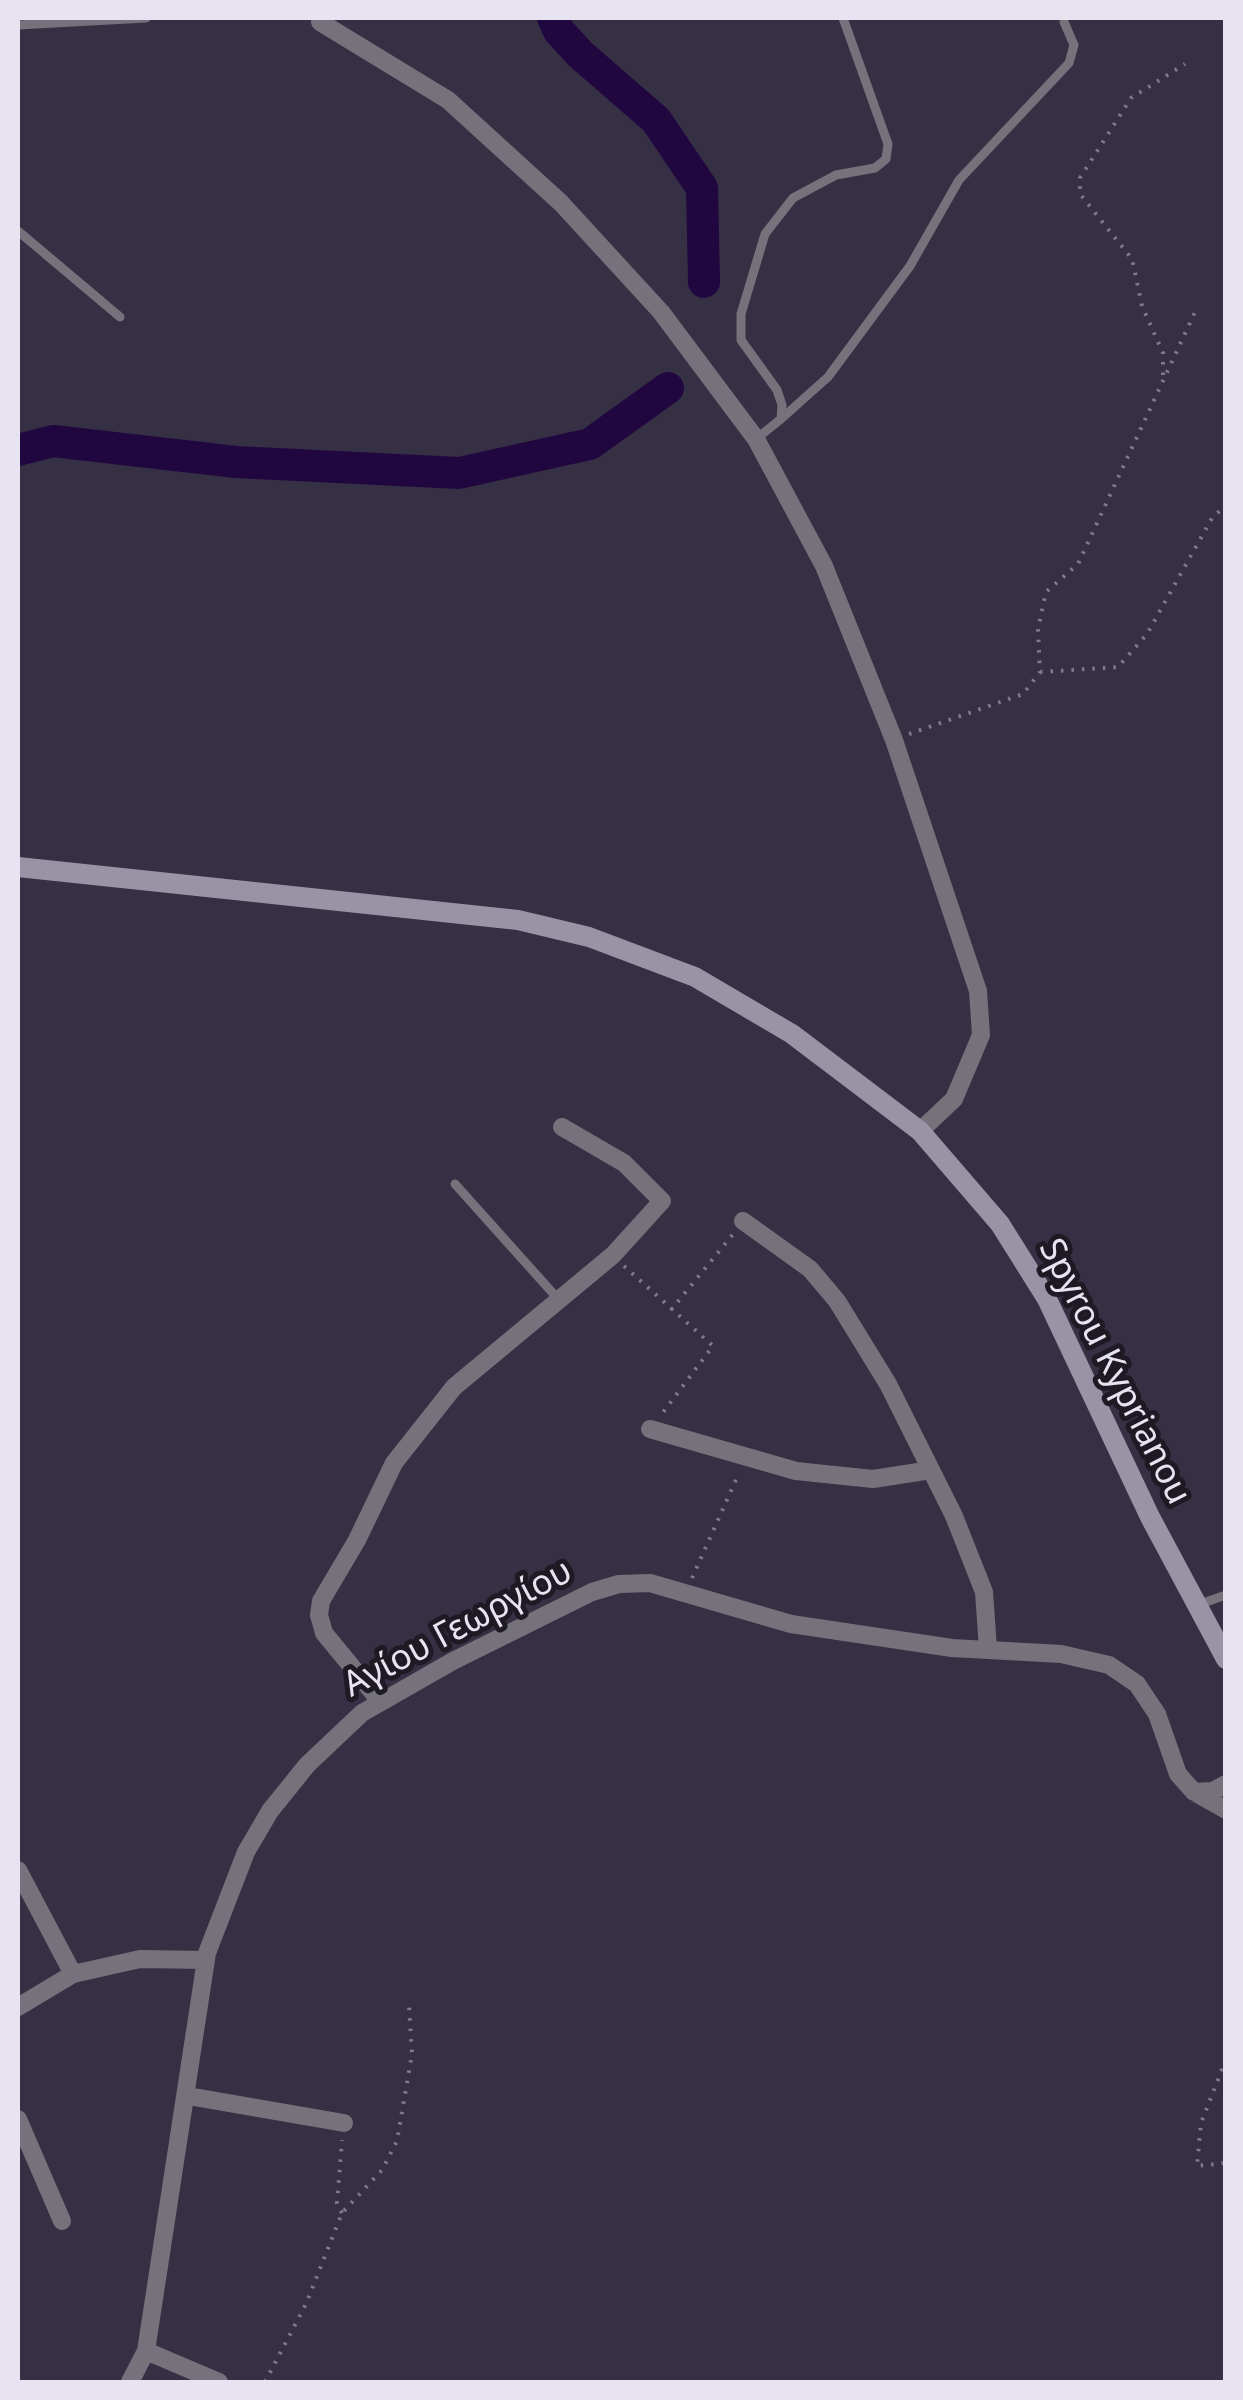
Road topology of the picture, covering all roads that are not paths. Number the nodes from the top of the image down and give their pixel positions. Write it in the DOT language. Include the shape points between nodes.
graph roads {
  1 [pos="146,18"];
  2 [pos="844,18"];
  3 [pos="314,20"];
  4 [pos="1064,22"];
  5 [pos="18,24"];
  6 [pos="18,230"];
  7 [pos="120,316"];
  8 [pos="781,420"];
  9 [pos="756,439"];
  10 [pos="18,868"];
  11 [pos="562,1127"];
  12 [pos="920,1131"];
  13 [pos="455,1184"];
  14 [pos="744,1222"];
  15 [pos="561,1302"];
  16 [pos="650,1429"];
  17 [pos="932,1470"];
  18 [pos="1226,1595"];
  19 [pos="1195,1606"];
  20 [pos="988,1649"];
  21 [pos="1226,1659"];
  22 [pos="380,1701"];
  23 [pos="1226,1784"];
  24 [pos="1194,1792"];
  25 [pos="1226,1810"];
  26 [pos="18,1870"];
  27 [pos="206,1960"];
  28 [pos="74,1974"];
  29 [pos="18,2007"];
  30 [pos="188,2096"];
  31 [pos="18,2119"];
  32 [pos="344,2122"];
  33 [pos="62,2221"];
  34 [pos="146,2351"];
  35 [pos="130,2382"];
  36 [pos="218,2382"];
  1 -- 5 [label="lane"];
  2 -- 8 [label="lane" via="888,144 886,160 792,198 765,234 741,314 741,340 777,390"];
  3 -- 9 [label="street" via="448,100 560,203 661,312"];
  4 -- 8 [label="lane" via="1074,45 1069,62 958,180 910,266 852,346"];
  6 -- 7 [label="lane"];
  8 -- 9 [label="lane"];
  9 -- 12 [label="street" via="824,566 894,740 978,990 981,1034 954,1099"];
  10 -- 12 [label="street, Spyrou Kyprianou" via="518,920 589,938 748,1006 838,1065"];
  11 -- 15 [label="street" via="624,1163 662,1201"];
  12 -- 19 [label="street, Spyrou Kyprianou" via="1000,1224 1048,1299"];
  13 -- 15 [label="lane"];
  14 -- 17 [label="street" via="810,1269 837,1301"];
  15 -- 22 [label="street" via="454,1387 420,1424 321,1601 324,1633"];
  16 -- 17 [label="street" via="796,1472 872,1480"];
  17 -- 20 [label="street" via="984,1592"];
  18 -- 19 [label="lane"];
  19 -- 21 [label="street, Spyrou Kyprianou"];
  20 -- 22 [label="street, Αγίου Γεωργίου" via="792,1624 650,1583 619,1584"];
  20 -- 24 [label="street, Αγίου Γεωργίου" via="1110,1665 1137,1684 1157,1714 1178,1774"];
  22 -- 27 [label="street, Αγίου Γεωργίου" via="307,1764 270,1811 246,1852"];
  23 -- 24 [label="street"];
  24 -- 25 [label="street"];
  26 -- 28 [label="street"];
  27 -- 28 [label="street" via="140,1959"];
  27 -- 30 [label="street, Αγίου Γεωργίου"];
  28 -- 29 [label="street"];
  30 -- 32 [label="street"];
  30 -- 34 [label="street, Αγίου Γεωργίου"];
  31 -- 33 [label="street"];
  34 -- 35 [label="street, Αγίου Γεωργίου"];
  34 -- 36 [label="street"];
}
